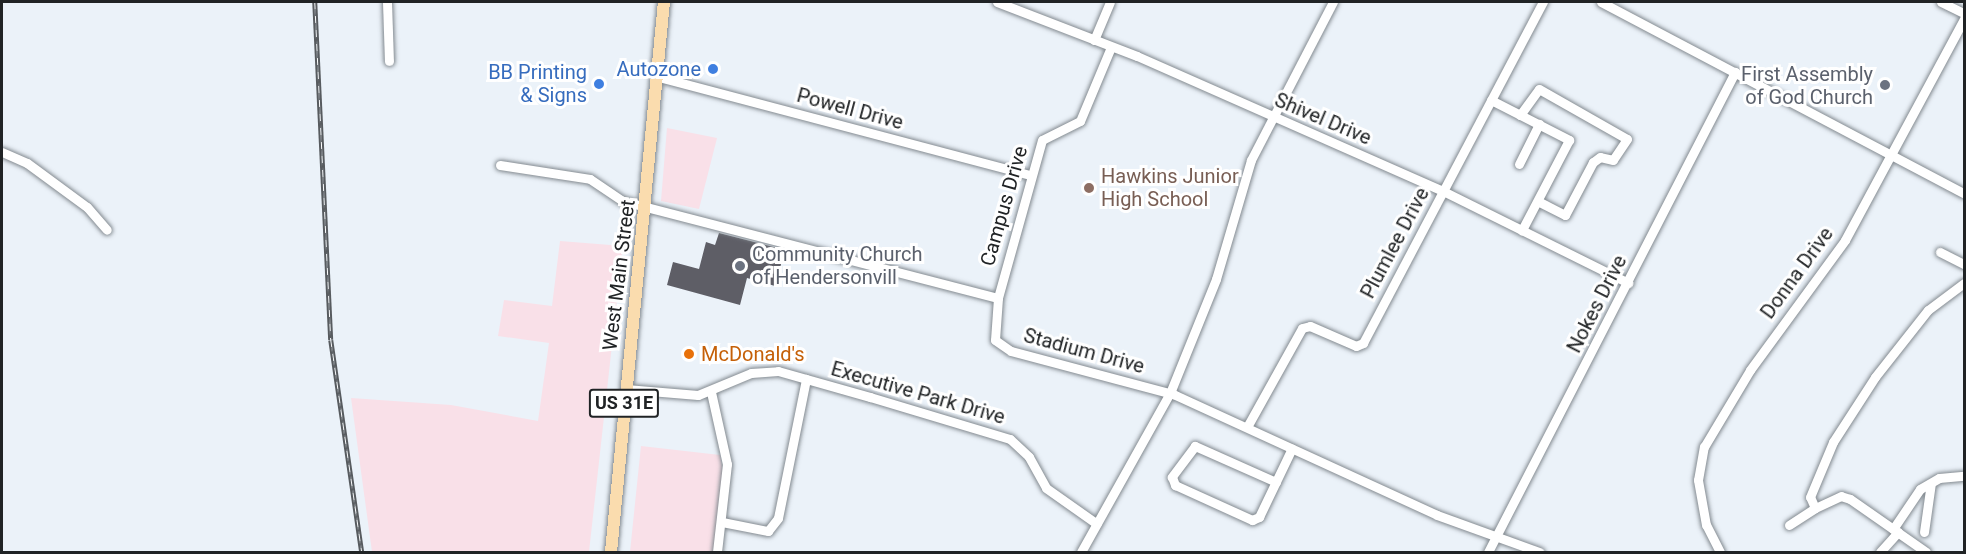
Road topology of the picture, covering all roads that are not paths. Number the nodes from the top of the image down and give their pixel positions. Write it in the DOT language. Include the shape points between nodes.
graph roads {
  1 [pos="387,2"];
  2 [pos="664,2"];
  3 [pos="997,2"];
  4 [pos="1110,2"];
  5 [pos="1333,2"];
  6 [pos="1543,2"];
  7 [pos="1602,2"];
  8 [pos="1941,2"];
  9 [pos="1965,14"];
  10 [pos="1965,20"];
  11 [pos="1094,40"];
  12 [pos="1111,46"];
  13 [pos="389,61"];
  14 [pos="1736,72"];
  15 [pos="659,77"];
  16 [pos="1491,100"];
  17 [pos="1520,115"];
  18 [pos="1272,117"];
  19 [pos="1539,124"];
  20 [pos="2,152"];
  21 [pos="1893,155"];
  22 [pos="1519,164"];
  23 [pos="500,165"];
  24 [pos="1031,176"];
  25 [pos="1443,191"];
  26 [pos="1965,193"];
  27 [pos="1538,201"];
  28 [pos="646,204"];
  29 [pos="107,230"];
  30 [pos="1522,230"];
  31 [pos="1940,252"];
  32 [pos="1965,264"];
  33 [pos="1628,283"];
  34 [pos="1965,283"];
  35 [pos="998,298"];
  36 [pos="806,379"];
  37 [pos="626,389"];
  38 [pos="711,392"];
  39 [pos="1170,393"];
  40 [pos="1247,427"];
  41 [pos="1292,448"];
  42 [pos="1965,476"];
  43 [pos="1276,482"];
  44 [pos="1931,483"];
  45 [pos="1815,508"];
  46 [pos="722,522"];
  47 [pos="1096,524"];
  48 [pos="1789,525"];
  49 [pos="1896,531"];
  50 [pos="1924,532"];
  51 [pos="1495,539"];
  52 [pos="611,552"];
  53 [pos="717,552"];
  54 [pos="1081,552"];
  55 [pos="1488,552"];
  56 [pos="1539,552"];
  57 [pos="1720,552"];
  58 [pos="1880,552"];
  59 [pos="1926,552"];
  1 -- 13 [label="street"];
  2 -- 15 [label="main road, West Main Street / US 31E"];
  3 -- 11 [label="street, Shivel Drive"];
  4 -- 11 [label="street"];
  5 -- 18 [label="street"];
  6 -- 16 [label="street, Plumlee Drive"];
  7 -- 14 [label="street"];
  8 -- 9 [label="street"];
  10 -- 21 [label="street, Donna Drive"];
  11 -- 12 [label="street, Shivel Drive"];
  12 -- 18 [label="street, Shivel Drive"];
  12 -- 24 [label="street, Campus Drive" via="1080,121 1042,140"];
  14 -- 21 [label="street"];
  14 -- 33 [label="street, Nokes Drive"];
  15 -- 24 [label="street, Powell Drive"];
  15 -- 28 [label="main road, West Main Street / US 31E"];
  16 -- 17 [label="street"];
  16 -- 25 [label="street, Plumlee Drive"];
  17 -- 19 [label="street"];
  17 -- 27 [label="street" via="1539,88 1628,139 1613,160 1600,157 1593,162 1565,214"];
  18 -- 25 [label="street, Shivel Drive"];
  18 -- 39 [label="street" via="1251,160 1216,279"];
  19 -- 22 [label="street"];
  19 -- 27 [label="street" via="1570,144"];
  20 -- 29 [label="street" via="27,162 87,207"];
  21 -- 26 [label="street"];
  21 -- 57 [label="street, Donna Drive" via="1845,240 1750,370 1704,447 1698,480 1707,525"];
  23 -- 28 [label="street" via="590,179 623,201"];
  24 -- 35 [label="street, Campus Drive"];
  25 -- 30 [label="street, Shivel Drive"];
  25 -- 40 [label="street, Plumlee Drive" via="1362,343 1356,346 1310,326 1302,328"];
  27 -- 30 [label="street"];
  28 -- 35 [label="street"];
  28 -- 37 [label="main road, West Main Street / US 31E"];
  30 -- 33 [label="street, Shivel Drive"];
  31 -- 32 [label="street"];
  33 -- 51 [label="street, Nokes Drive"];
  34 -- 45 [label="street" via="1928,310 1875,377 1815,479 1810,497"];
  35 -- 39 [label="street, Stadium Drive" via="993,333 1000,346"];
  36 -- 38 [label="street, Executive Park Drive" via="778,371 751,373"];
  36 -- 46 [label="street" via="778,518 768,531"];
  36 -- 47 [label="street, Executive Park Drive" via="1004,436 1029,457 1046,488"];
  37 -- 38 [label="street, Executive Park Drive"];
  37 -- 52 [label="main road, West Main Street / US 31E"];
  38 -- 46 [label="street" via="727,464"];
  39 -- 40 [label="street, Stadium Drive"];
  39 -- 47 [label="street"];
  40 -- 41 [label="street, Stadium Drive"];
  41 -- 43 [label="street"];
  41 -- 51 [label="street, Stadium Drive"];
  42 -- 44 [label="street"];
  43 -- 43 [label="street" via="1259,517 1252,520 1175,485 1172,477 1195,446"];
  44 -- 49 [label="street" via="1920,489"];
  44 -- 50 [label="street"];
  45 -- 48 [label="street"];
  45 -- 49 [label="street" via="1841,496"];
  46 -- 53 [label="street"];
  47 -- 54 [label="street"];
  49 -- 58 [label="street"];
  49 -- 59 [label="street"];
  51 -- 55 [label="street, Nokes Drive"];
  51 -- 56 [label="street, Stadium Drive"];
}
